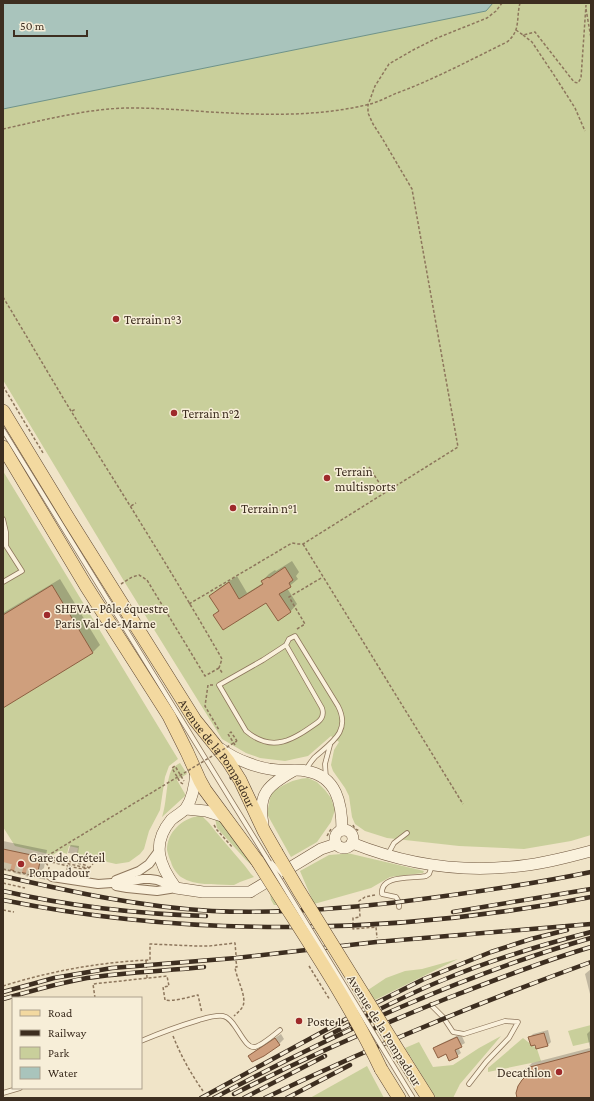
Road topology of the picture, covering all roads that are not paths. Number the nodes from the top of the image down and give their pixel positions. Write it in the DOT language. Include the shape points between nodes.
graph roads {
  1 [pos="3,411"];
  2 [pos="3,430"];
  3 [pos="3,447"];
  4 [pos="3,519"];
  5 [pos="3,582"];
  6 [pos="286,645"];
  7 [pos="214,734"];
  8 [pos="330,744"];
  9 [pos="299,770"];
  10 [pos="196,772"];
  11 [pos="326,780"];
  12 [pos="186,809"];
  13 [pos="225,817"];
  14 [pos="342,830"];
  15 [pos="264,831"];
  16 [pos="408,833"];
  17 [pos="352,843"];
  18 [pos="336,844"];
  19 [pos="591,851"];
  20 [pos="158,852"];
  21 [pos="387,856"];
  22 [pos="267,857"];
  23 [pos="432,866"];
  24 [pos="52,877"];
  25 [pos="108,884"];
  26 [pos="176,888"];
  27 [pos="399,907"];
  28 [pos="431,1005"];
  29 [pos="280,1030"];
  30 [pos="142,1041"];
  31 [pos="469,1084"];
  32 [pos="17,1089"];
  33 [pos="3,1094"];
  34 [pos="399,1098"];
  35 [pos="414,1098"];
  36 [pos="428,1098"];
  1 -- 7 [label="main road, Avenue de la Pompadour" via="195,720"];
  2 -- 22 [label="lane, Avenue de la Pompadour"];
  3 -- 10 [label="main road, Avenue de la Pompadour" via="168,716"];
  4 -- 5 [label="lane" via="6,546 22,571"];
  6 -- 6 [label="lane" via="219,685 246,731 257,740 284,742 295,738 322,719 322,708"];
  6 -- 8 [label="lane" via="294,636 338,706 342,716 342,727"];
  7 -- 9 [label="street" via="227,753 239,759 261,767"];
  7 -- 15 [label="main road, Avenue de la Pompadour" via="240,780"];
  8 -- 9 [label="lane"];
  8 -- 11 [label="lane"];
  9 -- 11 [label="street" via="314,773"];
  9 -- 15 [label="street" via="276,781 266,791 261,813"];
  10 -- 12 [label="street" via="193,792"];
  10 -- 13 [label="main road, Avenue de la Pompadour" via="205,790"];
  11 -- 14 [label="street" via="333,788 340,804"];
  12 -- 13 [label="street" via="206,811"];
  12 -- 20 [label="street" via="171,820 163,832"];
  13 -- 22 [label="main road, Avenue de la Pompadour" via="239,846"];
  14 -- 17 [label="street" via="351,833"];
  14 -- 18 [label="street" via="337,833"];
  15 -- 22 [label="main road, Avenue de la Pompadour"];
  16 -- 21 [label="lane" via="394,843"];
  17 -- 18 [label="street" via="346,848"];
  17 -- 21 [label="street"];
  18 -- 26 [label="street" via="321,849 250,892 203,892"];
  19 -- 23 [label="street" via="511,868"];
  20 -- 25 [label="street" via="149,864 139,871"];
  20 -- 26 [label="street" via="163,869"];
  21 -- 23 [label="street"];
  22 -- 34 [label="main road, Avenue de la Pompadour, bridge" via="282,900 328,972"];
  22 -- 35 [label="lane, Avenue de la Pompadour, bridge"];
  22 -- 36 [label="main road, Avenue de la Pompadour, bridge" via="299,891"];
  23 -- 27 [label="lane" via="426,876 400,878 383,886 382,894 396,897"];
  24 -- 25 [label="street"];
  25 -- 26 [label="street" via="157,891"];
  28 -- 31 [label="lane" via="453,1032 464,1034 504,1021 518,1022 509,1038"];
  29 -- 30 [label="lane" via="251,1047 229,1018 220,1016 171,1029"];
  32 -- 33 [label="lane"];
}
